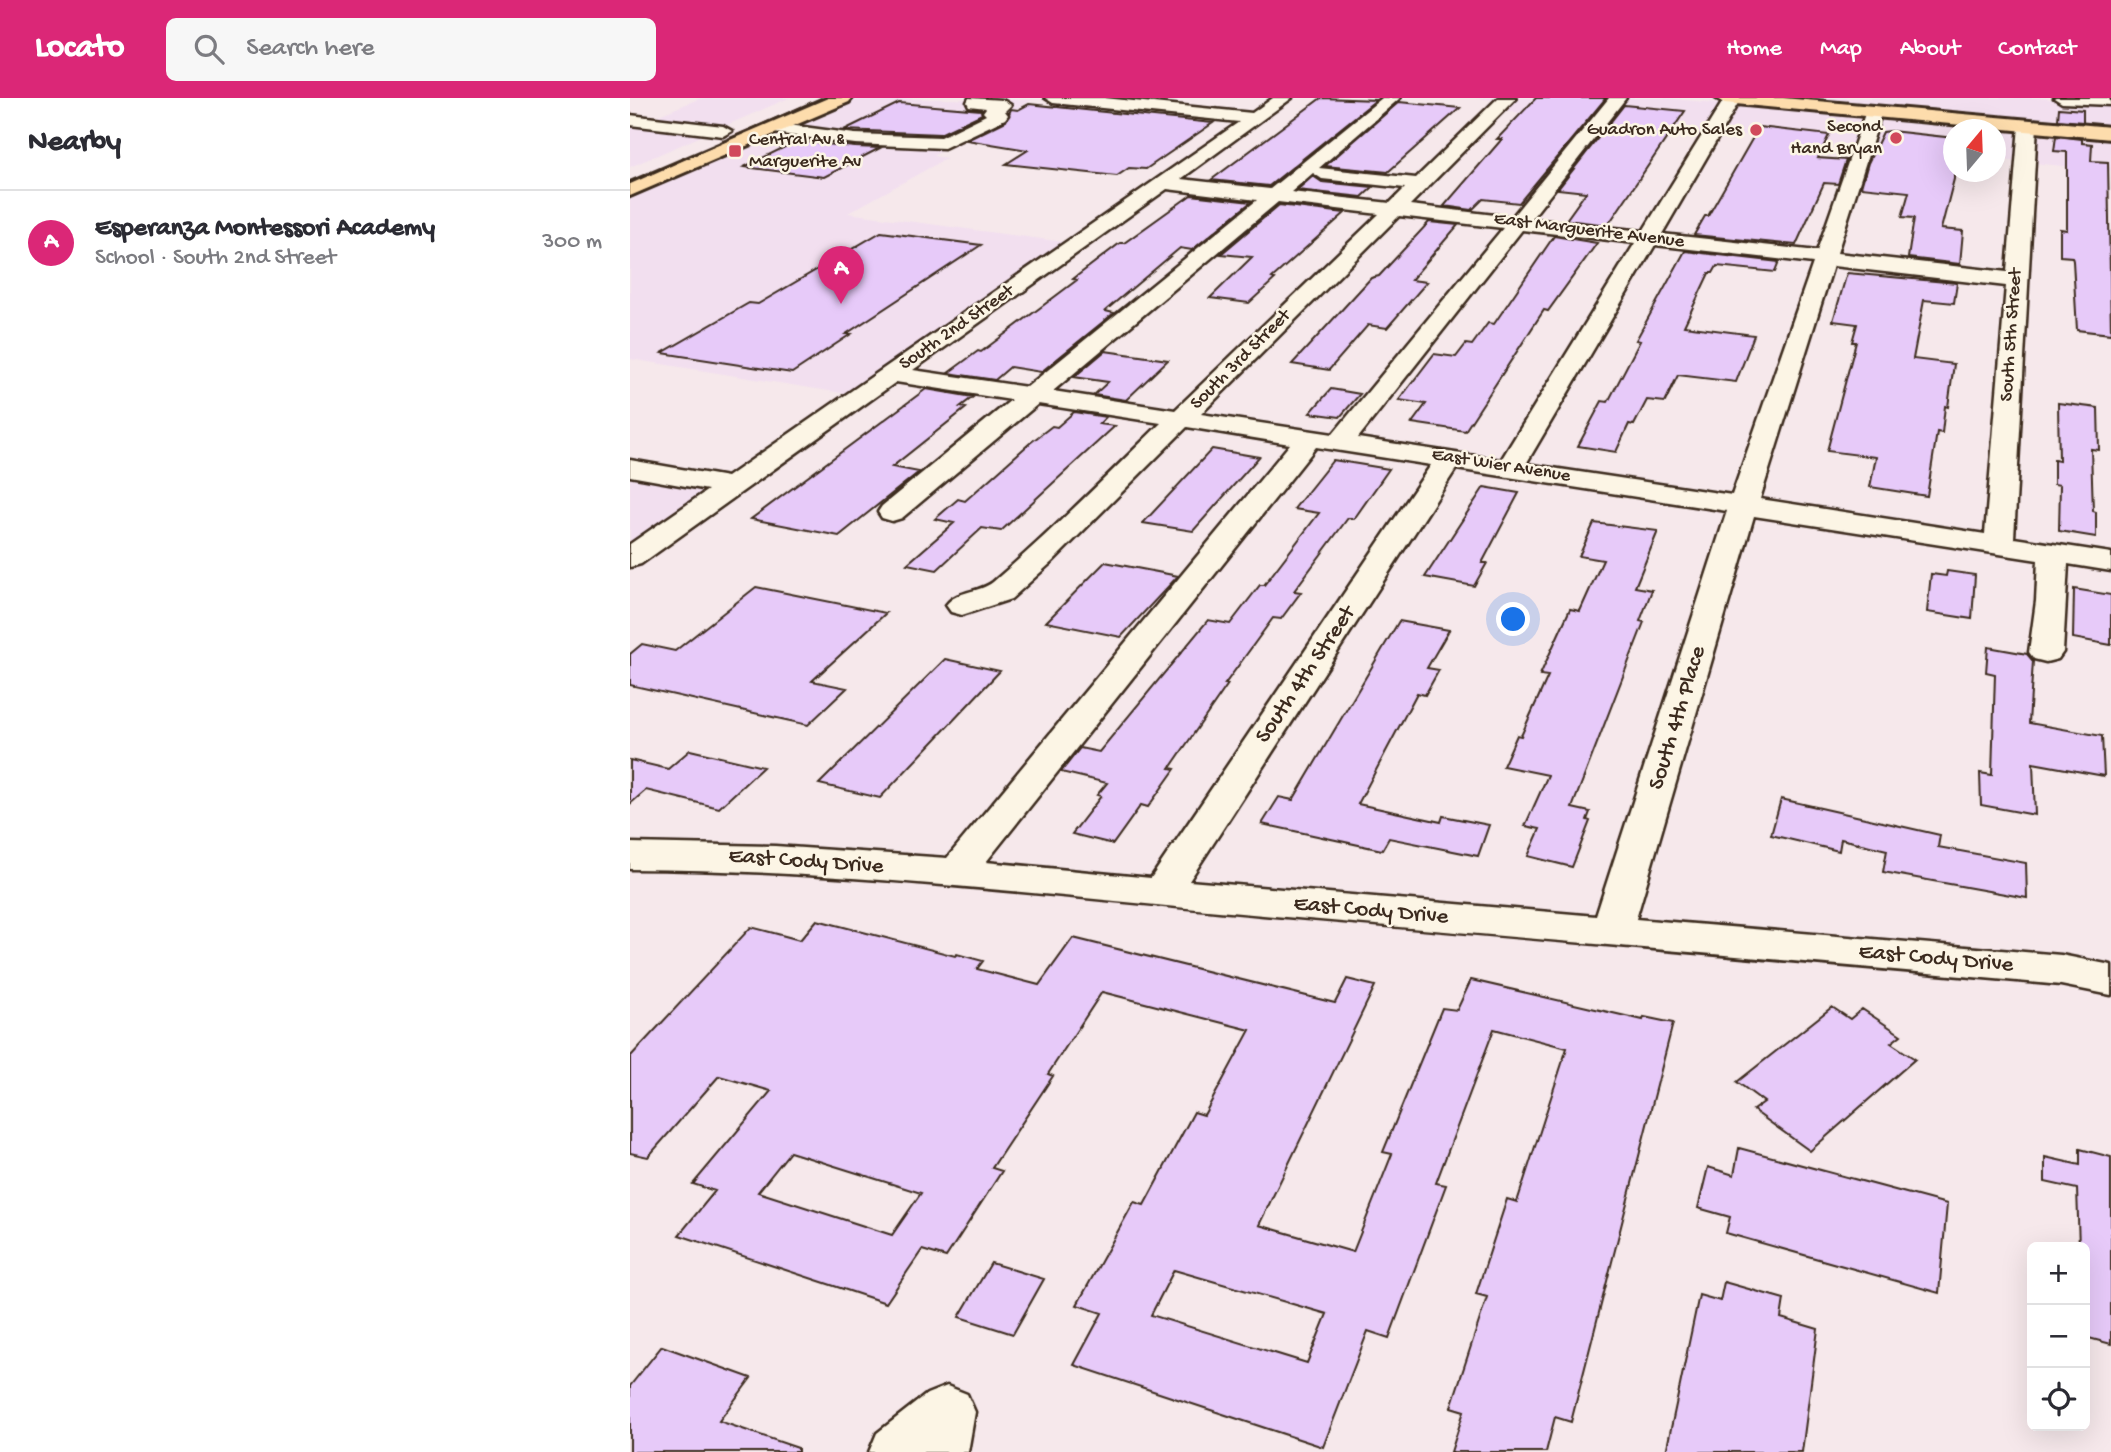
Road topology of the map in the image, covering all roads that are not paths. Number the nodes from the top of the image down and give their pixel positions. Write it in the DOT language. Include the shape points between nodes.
graph roads {
  1 [pos="798,98"];
  2 [pos="843,98"];
  3 [pos="1053,98"];
  4 [pos="1283,98"];
  5 [pos="1392,98"];
  6 [pos="1508,98"];
  7 [pos="1618,98"];
  8 [pos="1726,98"];
  9 [pos="2062,98"];
  10 [pos="1733,99"];
  11 [pos="2105,100"];
  12 [pos="973,103"];
  13 [pos="1843,103"];
  14 [pos="671,107"];
  15 [pos="1874,111"];
  16 [pos="1255,118"];
  17 [pos="938,122"];
  18 [pos="2028,125"];
  19 [pos="634,127"];
  20 [pos="774,128"];
  21 [pos="723,131"];
  22 [pos="2108,132"];
  23 [pos="901,142"];
  24 [pos="630,172"];
  25 [pos="1322,173"];
  26 [pos="1163,183"];
  27 [pos="1418,184"];
  28 [pos="630,190"];
  29 [pos="1274,195"];
  30 [pos="1392,209"];
  31 [pos="1518,223"];
  32 [pos="1647,238"];
  33 [pos="1825,258"];
  34 [pos="2015,280"];
  35 [pos="891,374"];
  36 [pos="1033,395"];
  37 [pos="1183,418"];
  38 [pos="1326,439"];
  39 [pos="1450,458"];
  40 [pos="1510,467"];
  41 [pos="630,468"];
  42 [pos="731,486"];
  43 [pos="1744,504"];
  44 [pos="892,512"];
  45 [pos="1999,545"];
  46 [pos="2053,553"];
  47 [pos="630,558"];
  48 [pos="2111,562"];
  49 [pos="962,605"];
  50 [pos="2046,652"];
  51 [pos="630,856"];
  52 [pos="956,873"];
  53 [pos="1162,892"];
  54 [pos="1612,931"];
  55 [pos="2111,980"];
  56 [pos="897,1452"];
  57 [pos="940,1452"];
  1 -- 21 [label="main road"];
  2 -- 20 [label="main road"];
  3 -- 16 [label="street"];
  4 -- 16 [label="street, South 2nd Street"];
  5 -- 29 [label="street"];
  6 -- 27 [label="street, South 3rd Street"];
  7 -- 31 [label="street"];
  8 -- 10 [label="main road"];
  9 -- 11 [label="street"];
  10 -- 13 [label="main road"];
  10 -- 32 [label="street"];
  11 -- 22 [label="street"];
  12 -- 23 [label="street" via="1003,105 992,111 999,115 944,143"];
  13 -- 15 [label="main road"];
  14 -- 19 [label="street"];
  15 -- 18 [label="main road"];
  15 -- 33 [label="street, South 4th Place"];
  16 -- 26 [label="street, South 2nd Street"];
  17 -- 23 [label="street"];
  18 -- 22 [label="main road"];
  18 -- 34 [label="street, South 5th Street"];
  19 -- 21 [label="street"];
  20 -- 23 [label="street"];
  20 -- 28 [label="main road"];
  21 -- 24 [label="main road"];
  25 -- 27 [label="street"];
  26 -- 29 [label="street, East Marguerite Avenue"];
  26 -- 35 [label="street, South 2nd Street"];
  27 -- 30 [label="street, South 3rd Street"];
  29 -- 30 [label="street, East Marguerite Avenue"];
  29 -- 36 [label="street"];
  30 -- 31 [label="street, East Marguerite Avenue"];
  30 -- 37 [label="street, South 3rd Street"];
  31 -- 32 [label="street, East Marguerite Avenue"];
  31 -- 38 [label="street"];
  32 -- 33 [label="street, East Marguerite Avenue"];
  32 -- 40 [label="street"];
  33 -- 34 [label="street, East Marguerite Avenue"];
  33 -- 43 [label="street, South 4th Place"];
  34 -- 45 [label="street, South 5th Street"];
  35 -- 36 [label="street, East Wier Avenue"];
  35 -- 42 [label="street, South 2nd Street"];
  36 -- 37 [label="street, East Wier Avenue"];
  36 -- 44 [label="street"];
  37 -- 38 [label="street, East Wier Avenue"];
  37 -- 49 [label="street, South 3rd Street" via="1000,592"];
  38 -- 39 [label="street, East Wier Avenue"];
  38 -- 52 [label="street"];
  39 -- 40 [label="street, East Wier Avenue"];
  39 -- 53 [label="street, South 4th Street"];
  40 -- 43 [label="street, East Wier Avenue"];
  41 -- 42 [label="street"];
  42 -- 47 [label="street, South 2nd Street"];
  43 -- 45 [label="street, East Wier Avenue"];
  43 -- 54 [label="street, South 4th Place"];
  45 -- 46 [label="street, East Wier Avenue"];
  46 -- 48 [label="street, East Wier Avenue"];
  46 -- 50 [label="lane"];
  51 -- 52 [label="street, East Cody Drive" via="713,855"];
  52 -- 53 [label="street, East Cody Drive"];
  53 -- 54 [label="street, East Cody Drive"];
  54 -- 55 [label="street, East Cody Drive" via="1975,962"];
  56 -- 57 [label="street" via="947,1412"];
}
